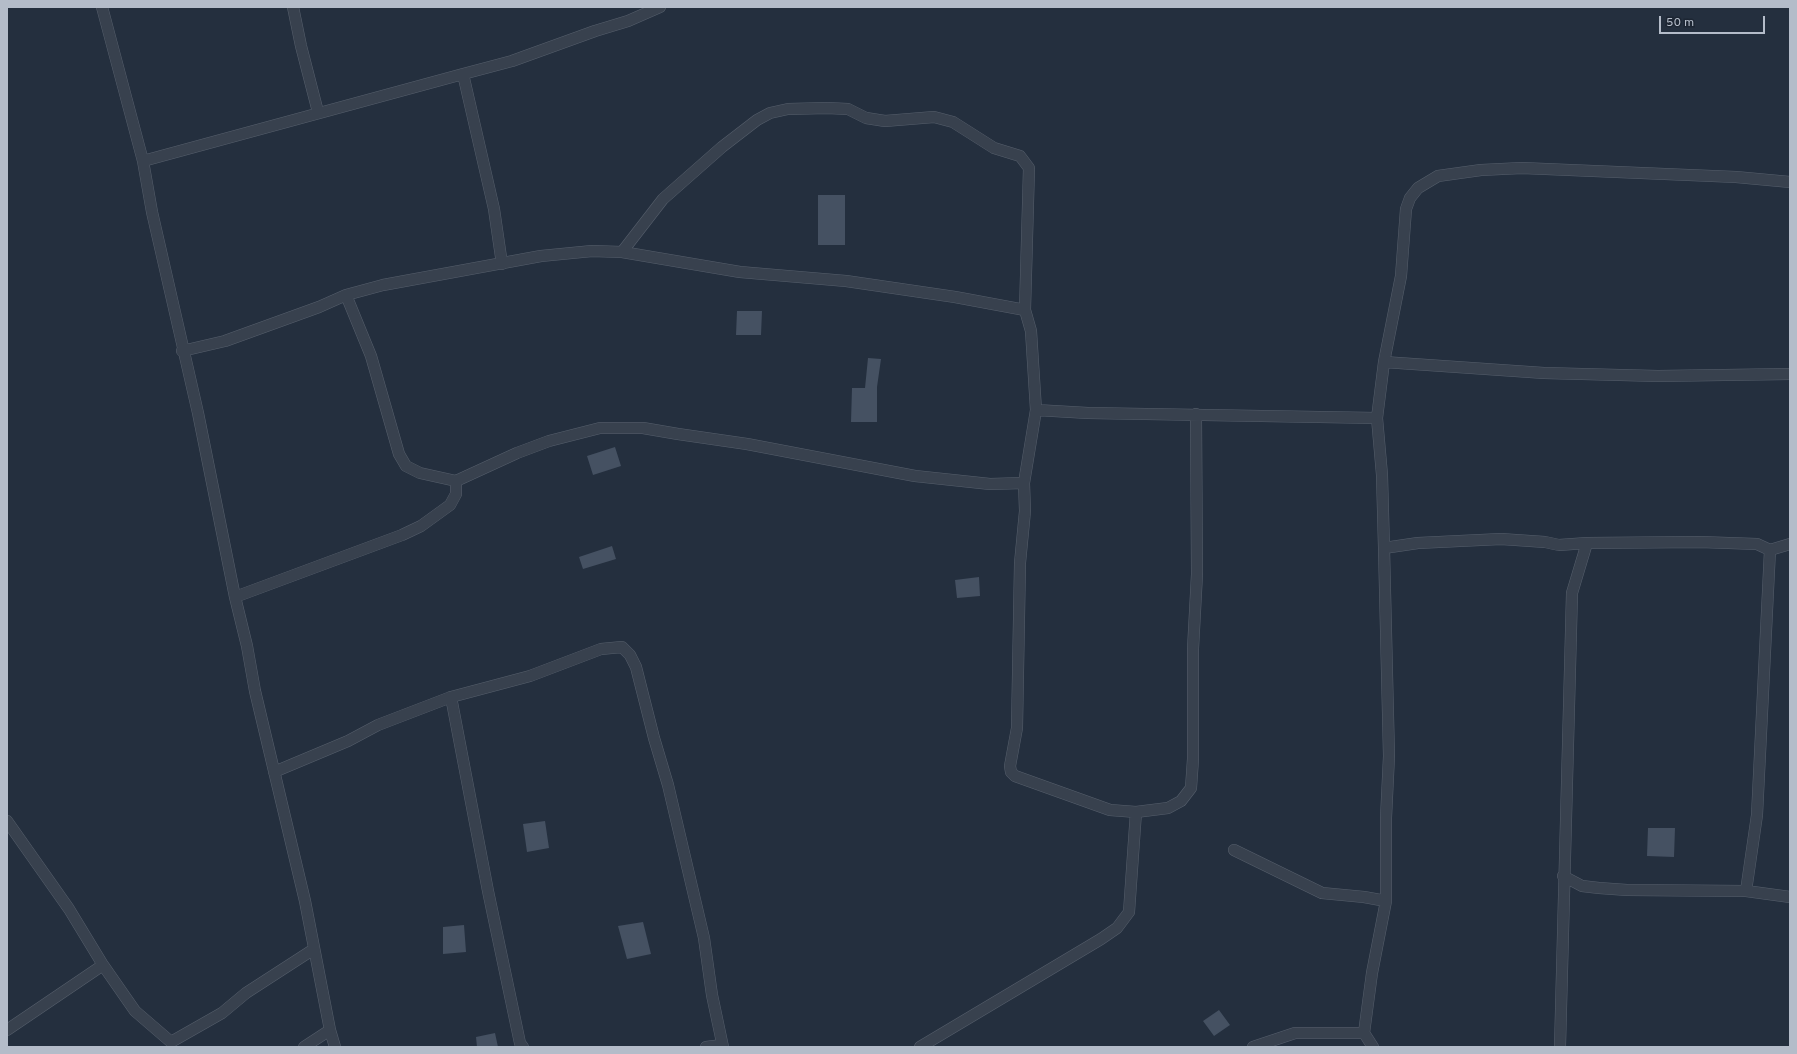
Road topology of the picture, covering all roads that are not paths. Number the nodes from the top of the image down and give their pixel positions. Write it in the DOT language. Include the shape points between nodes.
graph roads {
  1 [pos="102,7"];
  2 [pos="293,7"];
  3 [pos="660,7"];
  4 [pos="463,74"];
  5 [pos="318,112"];
  6 [pos="144,161"];
  7 [pos="1790,182"];
  8 [pos="622,252"];
  9 [pos="502,264"];
  10 [pos="346,295"];
  11 [pos="1025,310"];
  12 [pos="182,351"];
  13 [pos="1384,362"];
  14 [pos="1790,374"];
  15 [pos="1036,410"];
  16 [pos="1196,414"];
  17 [pos="1377,418"];
  18 [pos="456,481"];
  19 [pos="1024,483"];
  20 [pos="1588,543"];
  21 [pos="1790,544"];
  22 [pos="1384,548"];
  23 [pos="1770,550"];
  24 [pos="236,597"];
  25 [pos="451,697"];
  26 [pos="274,772"];
  27 [pos="1136,812"];
  28 [pos="7,821"];
  29 [pos="1234,850"];
  30 [pos="1563,876"];
  31 [pos="1582,886"];
  32 [pos="1746,890"];
  33 [pos="1564,896"];
  34 [pos="1790,897"];
  35 [pos="1386,901"];
  36 [pos="314,949"];
  37 [pos="103,965"];
  38 [pos="7,1030"];
  39 [pos="330,1030"];
  40 [pos="1364,1033"];
  41 [pos="172,1044"];
  42 [pos="723,1046"];
  43 [pos="304,1047"];
  44 [pos="335,1047"];
  45 [pos="523,1047"];
  46 [pos="706,1047"];
  47 [pos="920,1047"];
  48 [pos="1253,1047"];
  49 [pos="1373,1047"];
  50 [pos="1560,1047"];
  1 -- 6 [label="street"];
  2 -- 5 [label="street"];
  3 -- 4 [label="street" via="628,21 512,61"];
  4 -- 5 [label="street"];
  4 -- 9 [label="street" via="494,209"];
  5 -- 6 [label="street"];
  6 -- 12 [label="street" via="152,212"];
  7 -- 13 [label="street" via="1736,177 1522,168 1438,176 1418,188 1410,198 1406,210 1400,276"];
  8 -- 9 [label="street" via="541,256"];
  8 -- 11 [label="street" via="740,272 846,281 931,293"];
  8 -- 11 [label="street" via="663,199 722,147 770,113 788,109 821,108 848,109 866,118 885,121 934,117 953,122 994,148 1020,156 1029,168"];
  9 -- 10 [label="street" via="445,273"];
  10 -- 12 [label="street" via="225,341"];
  10 -- 18 [label="street" via="371,356 399,454 406,466 420,473"];
  11 -- 15 [label="street" via="1031,332"];
  12 -- 24 [label="street"];
  13 -- 14 [label="street" via="1544,373 1658,376"];
  13 -- 17 [label="street"];
  15 -- 16 [label="street"];
  15 -- 19 [label="street"];
  16 -- 17 [label="street"];
  16 -- 27 [label="street" via="1197,574 1191,788 1181,801 1168,808"];
  17 -- 22 [label="street"];
  18 -- 19 [label="street" via="549,441 600,428 643,428 747,444 915,476 990,484"];
  18 -- 24 [label="street" via="456,494 450,505 421,526"];
  19 -- 27 [label="street" via="1017,728 1011,772 1014,776 1110,810"];
  20 -- 22 [label="street" via="1559,545 1501,539 1418,543"];
  20 -- 23 [label="street" via="1757,544"];
  20 -- 30 [label="street" via="1572,593"];
  21 -- 23 [label="street"];
  22 -- 35 [label="street" via="1389,756"];
  23 -- 32 [label="street" via="1757,815"];
  24 -- 26 [label="street"];
  25 -- 26 [label="street" via="378,725 348,741"];
  25 -- 42 [label="street" via="530,676 601,649 622,647 630,655 636,667 668,784 704,938"];
  25 -- 45 [label="street" via="490,899"];
  26 -- 36 [label="street"];
  27 -- 47 [label="street" via="1129,912 1117,928"];
  28 -- 37 [label="street"];
  29 -- 35 [label="street" via="1322,893"];
  30 -- 31 [label="street"];
  30 -- 33 [label="street"];
  31 -- 32 [label="street" via="1627,890"];
  31 -- 33 [label="street"];
  32 -- 34 [label="street"];
  33 -- 50 [label="street"];
  35 -- 40 [label="street"];
  36 -- 39 [label="street"];
  36 -- 41 [label="street" via="246,993 222,1013"];
  37 -- 38 [label="street"];
  37 -- 41 [label="street" via="135,1011"];
  39 -- 43 [label="street"];
  39 -- 44 [label="street"];
  40 -- 48 [label="street" via="1295,1033"];
  40 -- 49 [label="street"];
  42 -- 46 [label="street"];
}
